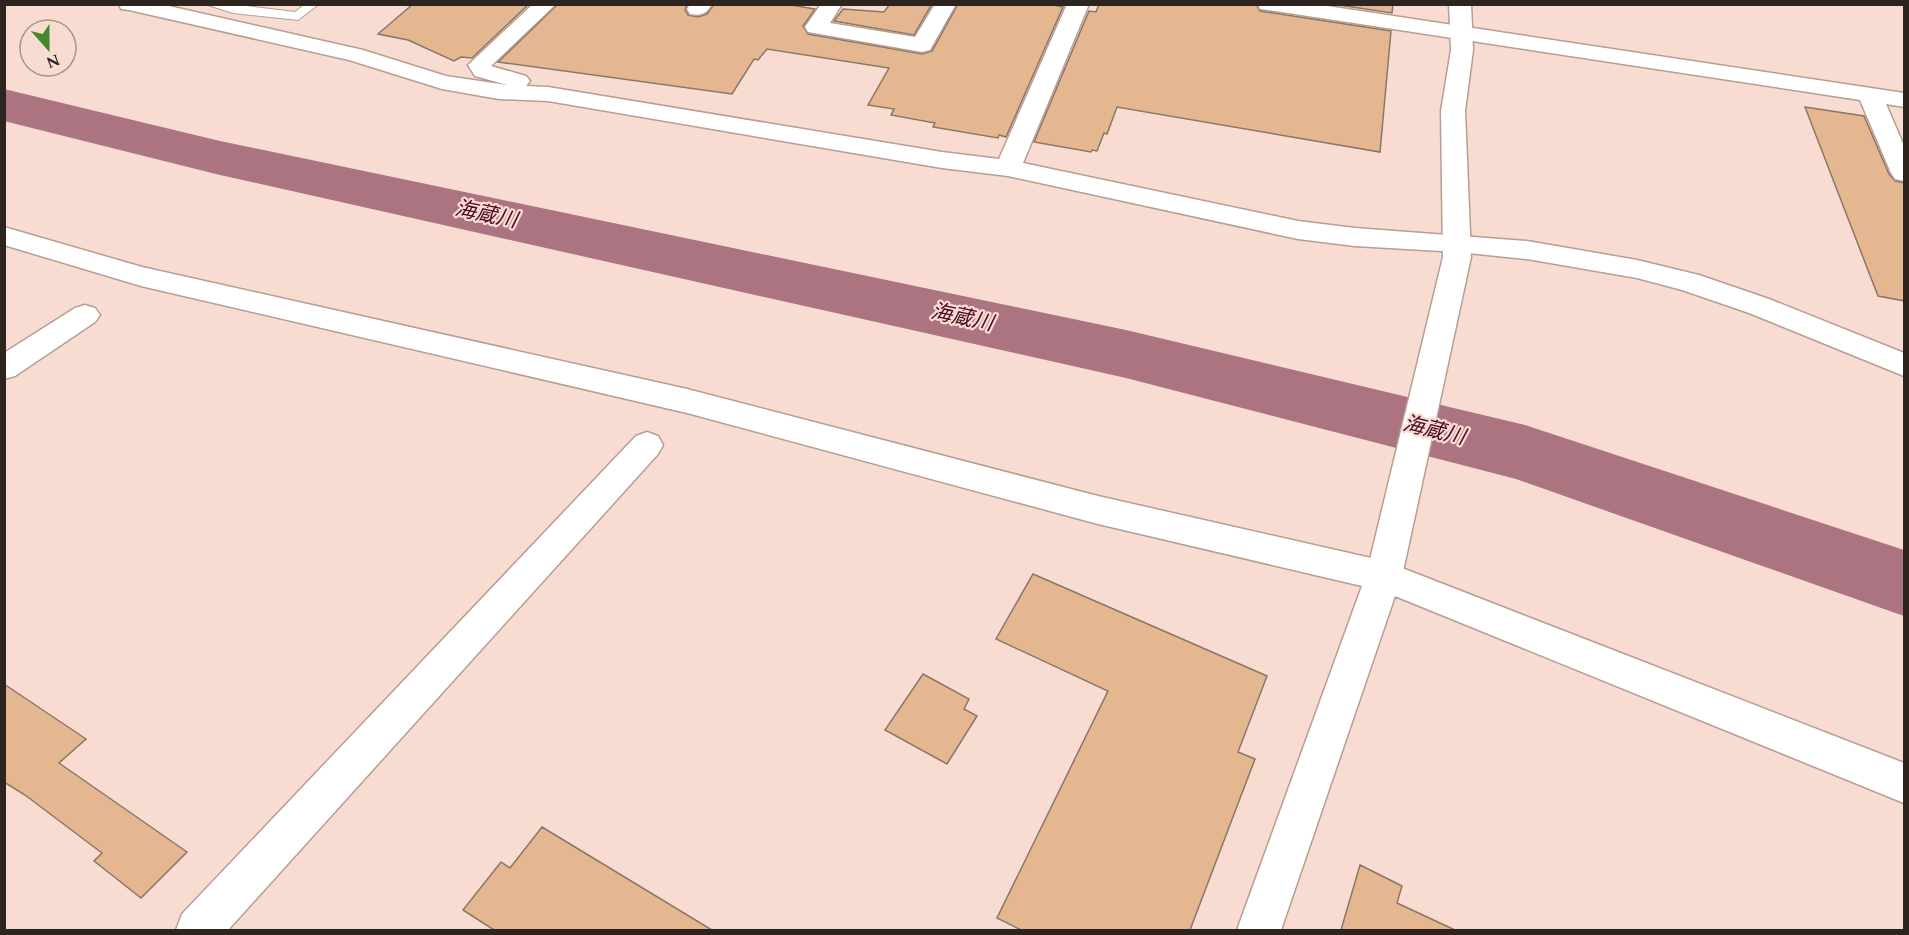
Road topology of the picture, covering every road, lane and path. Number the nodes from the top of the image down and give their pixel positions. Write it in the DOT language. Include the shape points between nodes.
graph roads {
  1 [pos="129,4"];
  2 [pos="211,4"];
  3 [pos="313,4"];
  4 [pos="546,4"];
  5 [pos="832,4"];
  6 [pos="946,4"];
  7 [pos="1078,4"];
  8 [pos="1268,4"];
  9 [pos="1460,4"];
  10 [pos="1460,33"];
  11 [pos="548,94"];
  12 [pos="1869,94"];
  13 [pos="1905,100"];
  14 [pos="1008,168"];
  15 [pos="1905,173"];
  16 [pos="4,236"];
  17 [pos="1457,250"];
  18 [pos="85,315"];
  19 [pos="1905,365"];
  20 [pos="4,369"];
  21 [pos="647,446"];
  22 [pos="1384,576"];
  23 [pos="1905,783"];
  24 [pos="198,930"];
  25 [pos="1259,930"];
  1 -- 11 [label="street" via="355,55 442,82 499,92"];
  2 -- 3 [label="lane" via="298,16"];
  4 -- 11 [label="street" via="479,65 483,71 539,87"];
  5 -- 6 [label="street" via="816,27 922,45"];
  7 -- 14 [label="street"];
  8 -- 10 [label="street"];
  9 -- 10 [label="street"];
  10 -- 12 [label="street"];
  10 -- 17 [label="street" via="1462,50 1453,111"];
  11 -- 14 [label="street"];
  12 -- 13 [label="street"];
  12 -- 15 [label="street"];
  14 -- 17 [label="street" via="1298,230"];
  16 -- 22 [label="street" via="141,276 687,401 1098,510"];
  17 -- 19 [label="street" via="1583,258 1689,282"];
  17 -- 22 [label="street"];
  18 -- 20 [label="street"];
  21 -- 24 [label="street"];
  22 -- 23 [label="street"];
  22 -- 25 [label="street"];
}
